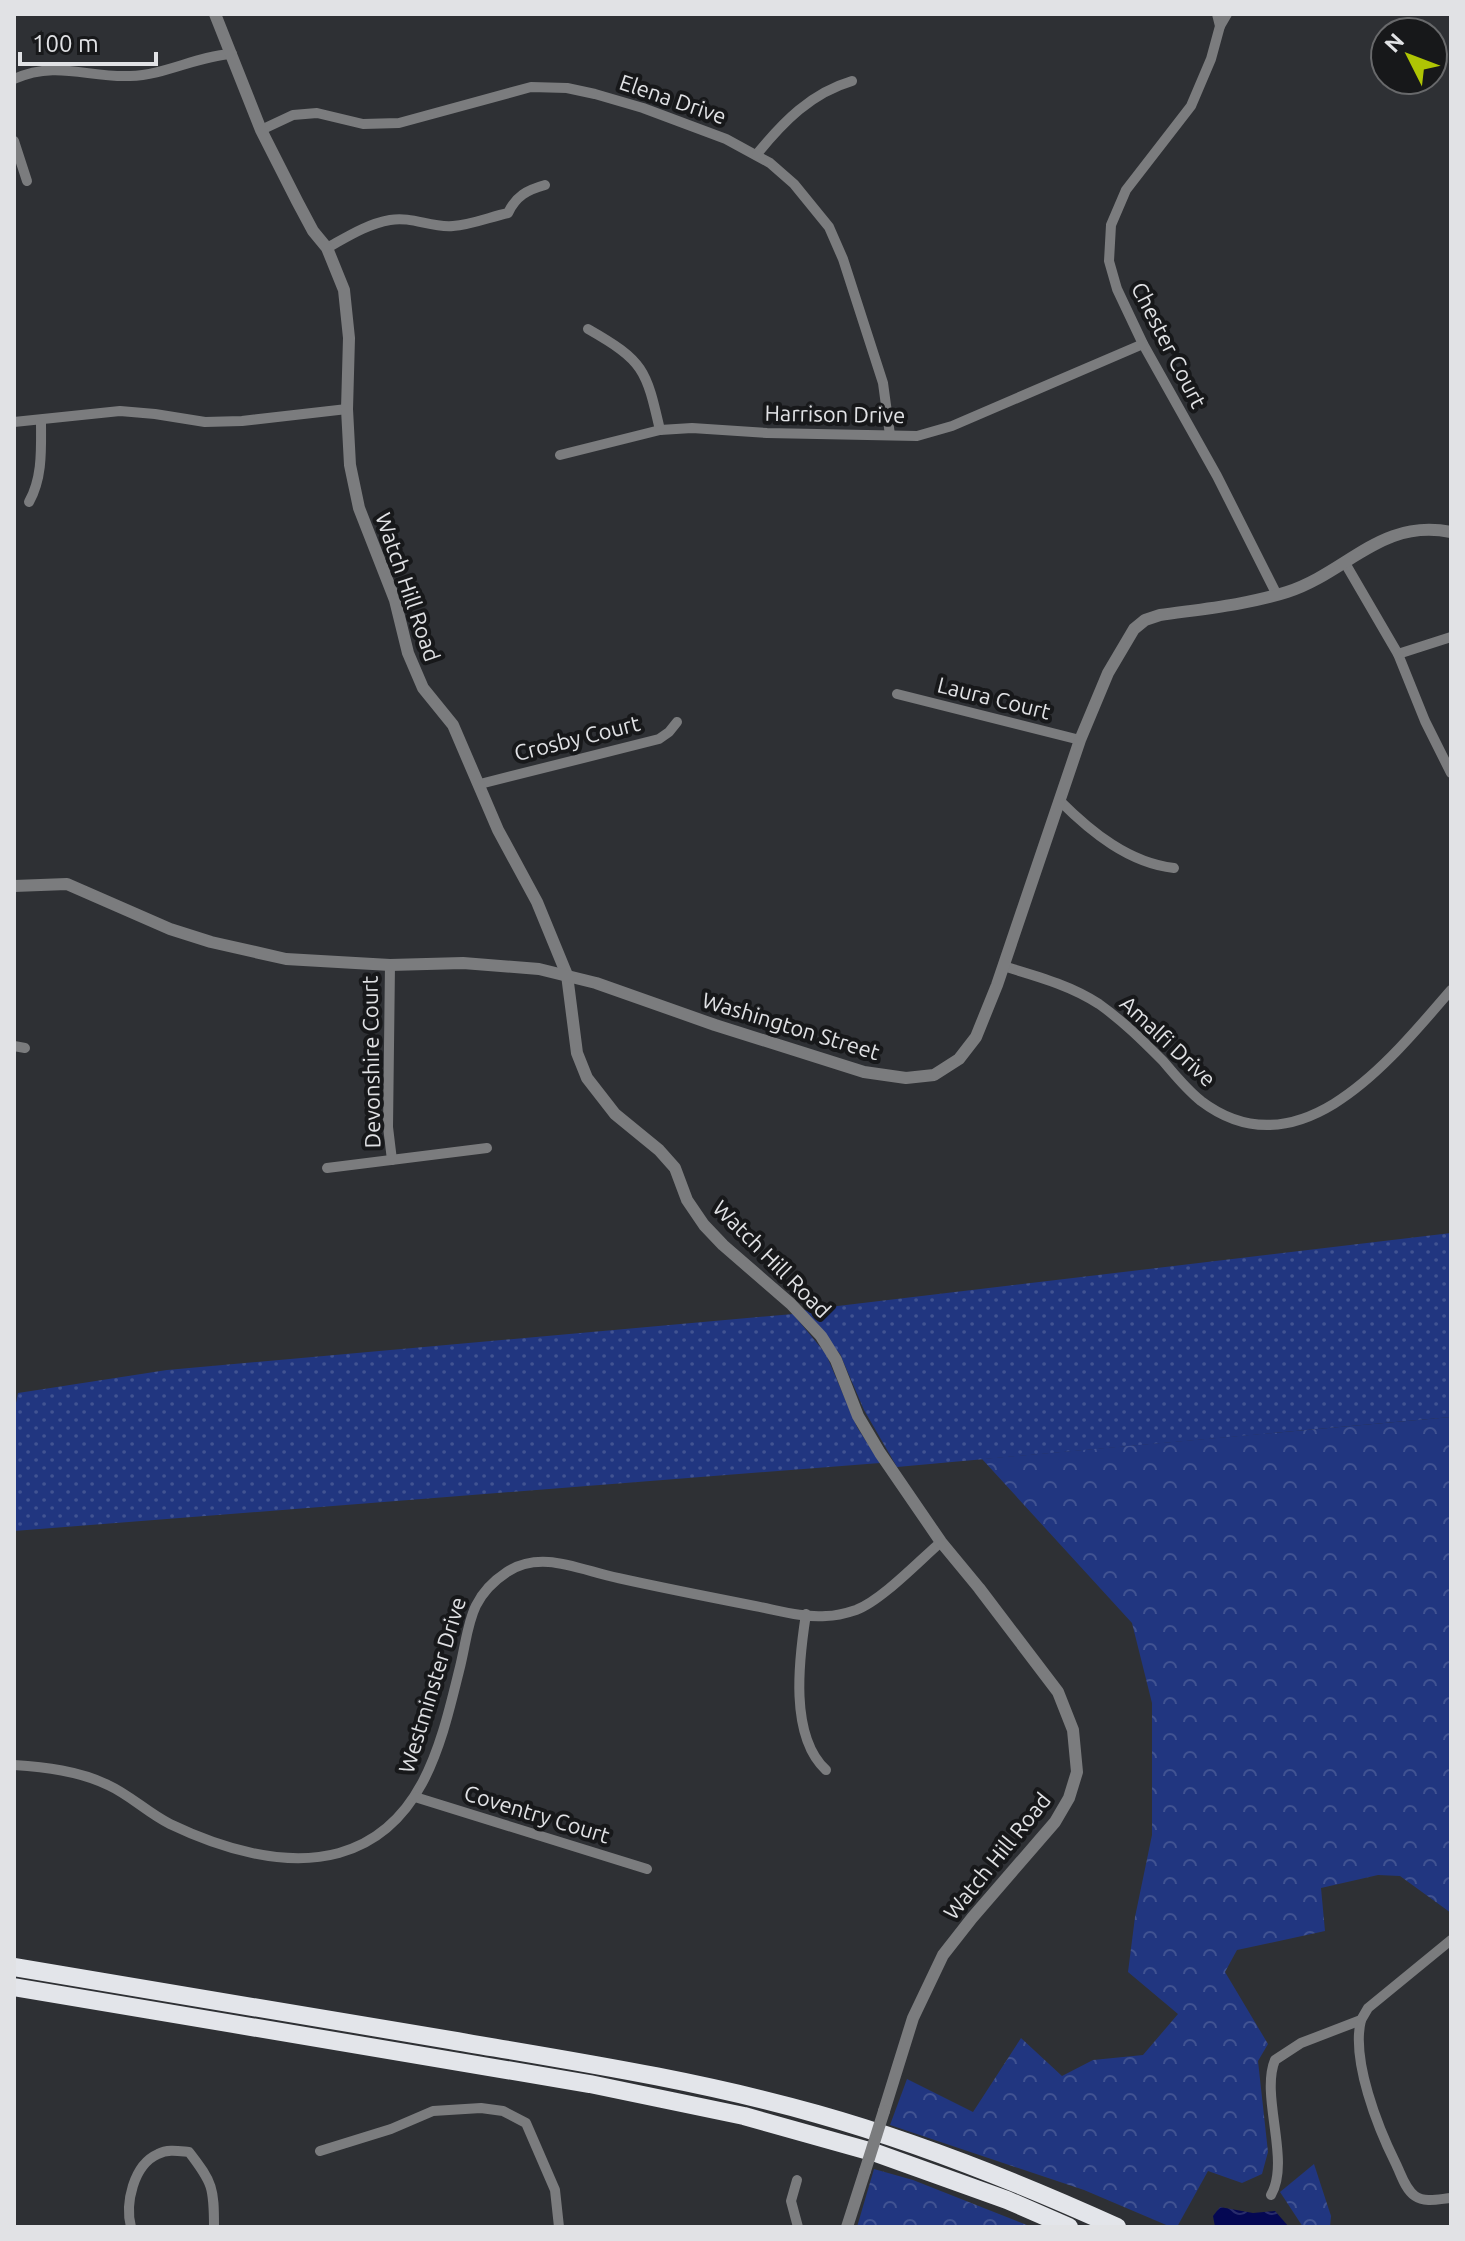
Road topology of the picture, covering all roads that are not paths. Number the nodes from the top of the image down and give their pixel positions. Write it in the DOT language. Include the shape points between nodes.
graph roads {
  1 [pos="215,14"];
  2 [pos="1217,14"];
  3 [pos="1227,14"];
  4 [pos="1220,26"];
  5 [pos="226,54"];
  6 [pos="14,79"];
  7 [pos="852,81"];
  8 [pos="261,130"];
  9 [pos="14,141"];
  10 [pos="757,154"];
  11 [pos="27,181"];
  12 [pos="545,185"];
  13 [pos="327,248"];
  14 [pos="588,329"];
  15 [pos="1143,344"];
  16 [pos="347,409"];
  17 [pos="41,421"];
  18 [pos="14,422"];
  19 [pos="660,430"];
  20 [pos="890,435"];
  21 [pos="560,455"];
  22 [pos="29,502"];
  23 [pos="1451,532"];
  24 [pos="1345,563"];
  25 [pos="1277,595"];
  26 [pos="1451,637"];
  27 [pos="1398,654"];
  28 [pos="897,694"];
  29 [pos="677,722"];
  30 [pos="1080,740"];
  31 [pos="1451,773"];
  32 [pos="480,784"];
  33 [pos="1060,801"];
  34 [pos="1174,868"];
  35 [pos="14,886"];
  36 [pos="390,965"];
  37 [pos="1003,966"];
  38 [pos="567,975"];
  39 [pos="1451,990"];
  40 [pos="487,1148"];
  41 [pos="392,1160"];
  42 [pos="327,1168"];
  43 [pos="941,1542"];
  44 [pos="806,1614"];
  45 [pos="14,1765"];
  46 [pos="826,1770"];
  47 [pos="415,1797"];
  48 [pos="647,1869"];
  49 [pos="1451,1940"];
  50 [pos="14,1967"];
  51 [pos="14,1987"];
  52 [pos="1361,2020"];
  53 [pos="320,2151"];
  54 [pos="797,2180"];
  55 [pos="1271,2195"];
  56 [pos="1451,2198"];
  57 [pos="131,2227"];
  58 [pos="214,2227"];
  59 [pos="559,2227"];
  60 [pos="798,2227"];
  61 [pos="847,2227"];
  62 [pos="1069,2227"];
  63 [pos="1117,2227"];
  1 -- 5 [label="street, Watch Hill Road"];
  2 -- 4 [label="street"];
  3 -- 4 [label="street, Chester Court"];
  4 -- 15 [label="street, Chester Court" via="1191,106 1126,190 1111,225 1109,261"];
  5 -- 6 [label="street" via="130,76 73,69"];
  5 -- 8 [label="street, Watch Hill Road"];
  7 -- 10 [label="street" via="809,102"];
  8 -- 10 [label="street, Elena Drive" via="293,115 317,113 363,124 399,123 531,87 567,88 643,108"];
  8 -- 13 [label="street, Watch Hill Road" via="297,203"];
  9 -- 11 [label="street"];
  10 -- 20 [label="street, Elena Drive" via="794,184 829,227 883,383"];
  12 -- 13 [label="street" via="514,201 508,213 454,226 391,220"];
  13 -- 16 [label="street, Watch Hill Road" via="348,310"];
  14 -- 19 [label="street" via="637,364 649,383"];
  15 -- 20 [label="street, Harrison Drive" via="952,426 917,436"];
  15 -- 25 [label="street, Chester Court"];
  16 -- 17 [label="street" via="242,421 205,422 120,411"];
  16 -- 32 [label="street, Watch Hill Road" via="359,508 395,600 408,653 423,688 453,725"];
  17 -- 18 [label="street"];
  17 -- 22 [label="street" via="37,483"];
  19 -- 20 [label="street, Harrison Drive"];
  19 -- 21 [label="street, Harrison Drive"];
  23 -- 24 [label="street, Washington Street" via="1405,530"];
  24 -- 25 [label="street, Washington Street"];
  24 -- 27 [label="street"];
  25 -- 30 [label="street, Washington Street" via="1145,620 1119,651"];
  26 -- 27 [label="street"];
  27 -- 31 [label="street"];
  28 -- 30 [label="street, Laura Court"];
  29 -- 32 [label="street, Crosby Court" via="659,739"];
  30 -- 33 [label="street, Washington Street"];
  32 -- 38 [label="street, Watch Hill Road"];
  33 -- 34 [label="street" via="1090,832 1146,862"];
  33 -- 37 [label="street, Washington Street"];
  35 -- 36 [label="street, Washington Street" via="67,884 170,929 286,959"];
  36 -- 38 [label="street, Washington Street" via="463,963"];
  36 -- 41 [label="street, Devonshire Court"];
  37 -- 38 [label="street, Washington Street" via="976,1037 959,1059 934,1075 906,1078 864,1072"];
  37 -- 39 [label="street, Amalfi Drive" via="1069,987 1099,1004 1215,1109 1249,1122 1280,1124 1313,1116 1357,1089"];
  38 -- 43 [label="street, Watch Hill Road" via="577,1053 587,1078 615,1114 675,1168 687,1200 713,1235 821,1336 872,1440"];
  40 -- 41 [label="street, Devonshire Court"];
  41 -- 42 [label="street, Devonshire Court"];
  43 -- 44 [label="street, Westminster Drive" via="860,1609 825,1617"];
  43 -- 61 [label="street, Watch Hill Road, bridge" via="1058,1692 1073,1730 1077,1772 1055,1822 956,1937 931,1975"];
  44 -- 46 [label="street" via="798,1687 812,1752"];
  44 -- 47 [label="street, Westminster Drive" via="627,1580 574,1564 533,1562 510,1570 487,1587 470,1614 439,1744"];
  45 -- 47 [label="street, Westminster Drive" via="52,1767 108,1784 168,1823 208,1839 243,1851 300,1859 341,1853 384,1832"];
  47 -- 48 [label="street, Coventry Court"];
  49 -- 52 [label="street" via="1368,2008"];
  50 -- 63 [label="highway" via="594,2064 748,2096 946,2156"];
  51 -- 62 [label="highway" via="721,2111 891,2158"];
  52 -- 55 [label="street" via="1301,2043 1273,2064 1276,2168"];
  52 -- 56 [label="street" via="1365,2080 1381,2133 1405,2183 1423,2200"];
  53 -- 59 [label="street" via="433,2111 503,2111 526,2123 555,2190"];
  54 -- 60 [label="street" via="791,2201"];
  57 -- 58 [label="street" via="136,2177 152,2157 169,2150 189,2152 205,2173 214,2192"];
}
